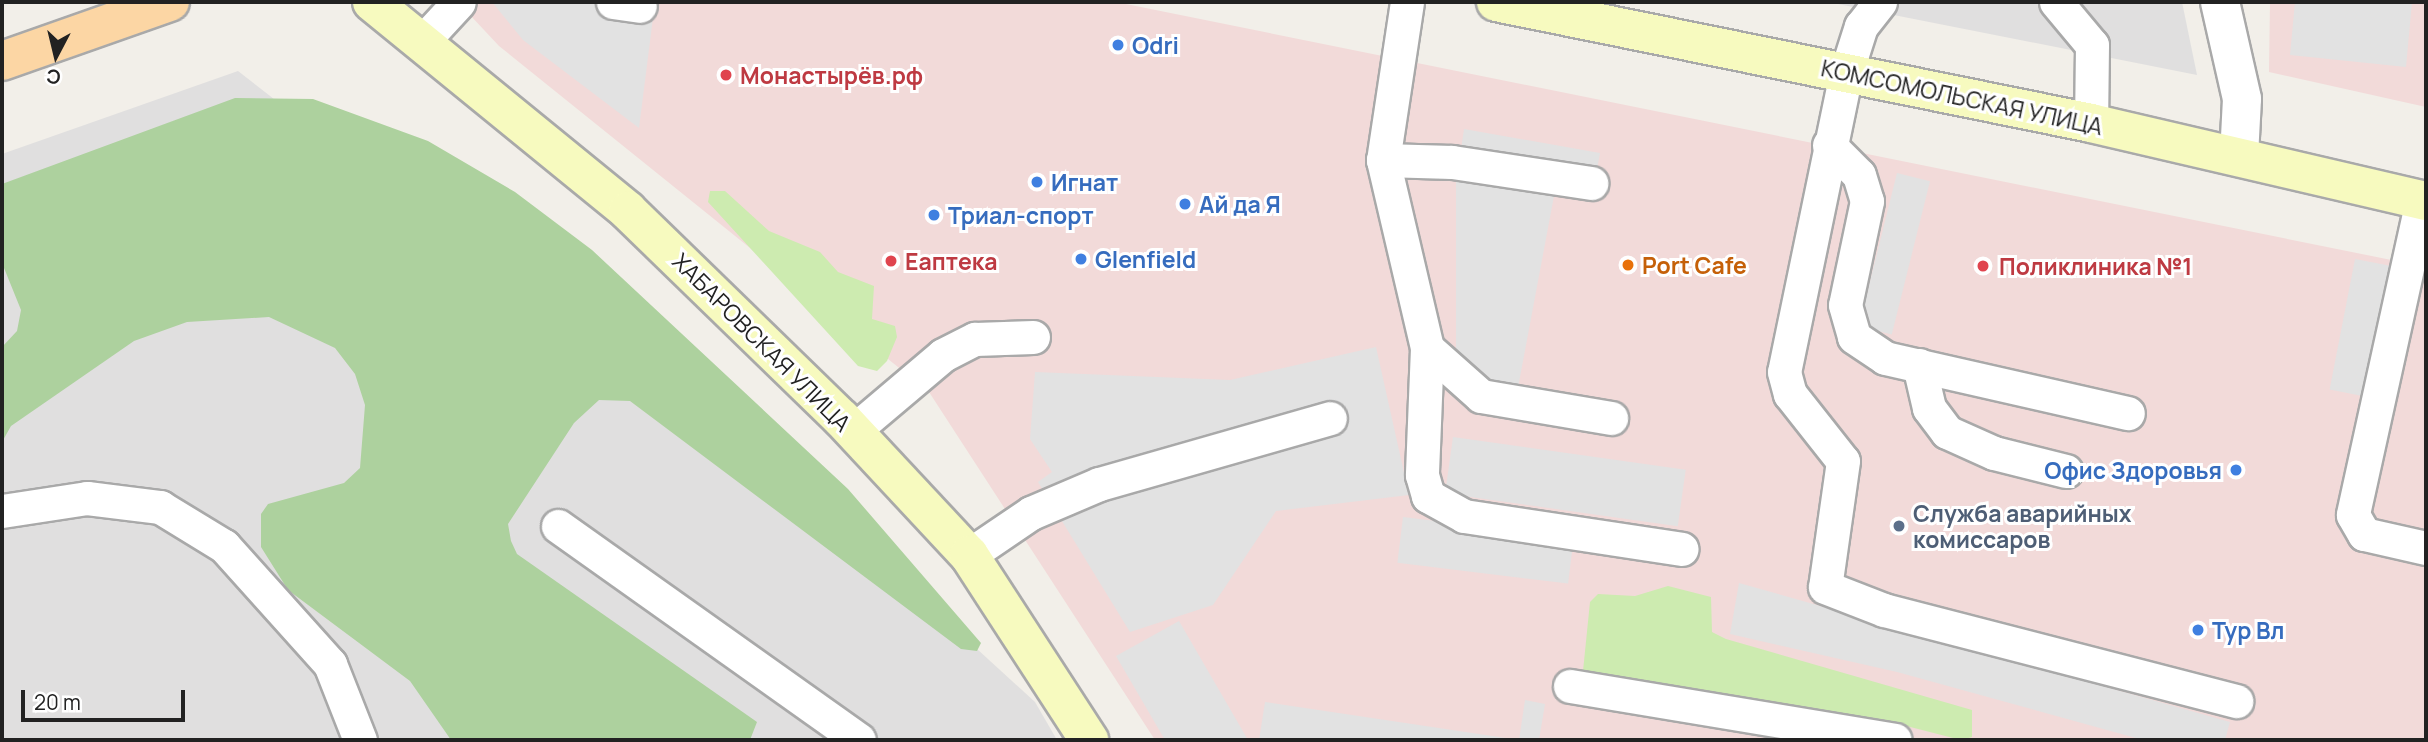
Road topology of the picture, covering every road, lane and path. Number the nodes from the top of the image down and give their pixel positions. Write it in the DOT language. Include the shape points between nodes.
graph roads {
  1 [pos="170,2"];
  2 [pos="372,2"];
  3 [pos="459,2"];
  4 [pos="1408,2"];
  5 [pos="1496,2"];
  6 [pos="1881,2"];
  7 [pos="2056,2"];
  8 [pos="2220,2"];
  9 [pos="422,41"];
  10 [pos="2,61"];
  11 [pos="1846,73"];
  12 [pos="2091,123"];
  13 [pos="1829,145"];
  14 [pos="2239,157"];
  15 [pos="1383,160"];
  16 [pos="1591,183"];
  17 [pos="2424,200"];
  18 [pos="1033,337"];
  19 [pos="1427,348"];
  20 [pos="1919,365"];
  21 [pos="2128,413"];
  22 [pos="1330,418"];
  23 [pos="1611,418"];
  24 [pos="852,432"];
  25 [pos="2066,471"];
  26 [pos="2,512"];
  27 [pos="558,526"];
  28 [pos="2426,548"];
  29 [pos="1682,549"];
  30 [pos="969,555"];
  31 [pos="214,569"];
  32 [pos="298,628"];
  33 [pos="1570,685"];
  34 [pos="2236,701"];
  35 [pos="360,740"];
  36 [pos="859,740"];
  37 [pos="1089,740"];
  38 [pos="1895,740"];
  1 -- 10 [label="main road"];
  2 -- 9 [label="main road, ХАБАРОВСКАЯ УЛИЦА"];
  3 -- 9 [label="lane"];
  4 -- 15 [label="lane"];
  5 -- 11 [label="main road, КОМСОМОЛЬСКАЯ УЛИЦА"];
  6 -- 11 [label="lane" via="1861,26"];
  7 -- 12 [label="lane" via="2092,45"];
  8 -- 14 [label="street" via="2242,99"];
  9 -- 24 [label="main road, ХАБАРОВСКАЯ УЛИЦА" via="628,211"];
  11 -- 12 [label="main road, КОМСОМОЛЬСКАЯ УЛИЦА"];
  11 -- 13 [label="lane"];
  12 -- 14 [label="main road, КОМСОМОЛЬСКАЯ УЛИЦА"];
  13 -- 20 [label="lane" via="1859,175 1867,201 1845,305 1847,326 1885,358"];
  13 -- 34 [label="lane" via="1784,372 1790,394 1843,461 1825,587 1884,610"];
  14 -- 17 [label="main road, КОМСОМОЛЬСКАЯ УЛИЦА"];
  15 -- 16 [label="lane" via="1452,162"];
  15 -- 19 [label="lane"];
  17 -- 28 [label="lane" via="2353,515 2364,534"];
  18 -- 24 [label="lane" via="975,339 943,355"];
  19 -- 23 [label="lane" via="1481,396"];
  19 -- 29 [label="lane" via="1422,475 1428,496 1464,516"];
  20 -- 21 [label="lane"];
  20 -- 25 [label="lane" via="1929,408 1947,432 1994,453"];
  22 -- 30 [label="lane" via="1098,484 1031,513"];
  24 -- 30 [label="main road, ХАБАРОВСКАЯ УЛИЦА"];
  26 -- 32 [label="lane" via="87,498 160,507 224,546"];
  27 -- 36 [label="lane"];
  30 -- 37 [label="main road, ХАБАРОВСКАЯ УЛИЦА"];
  31 -- 32 [label="lane"];
  32 -- 35 [label="lane" via="330,664"];
  33 -- 38 [label="lane"];
}
